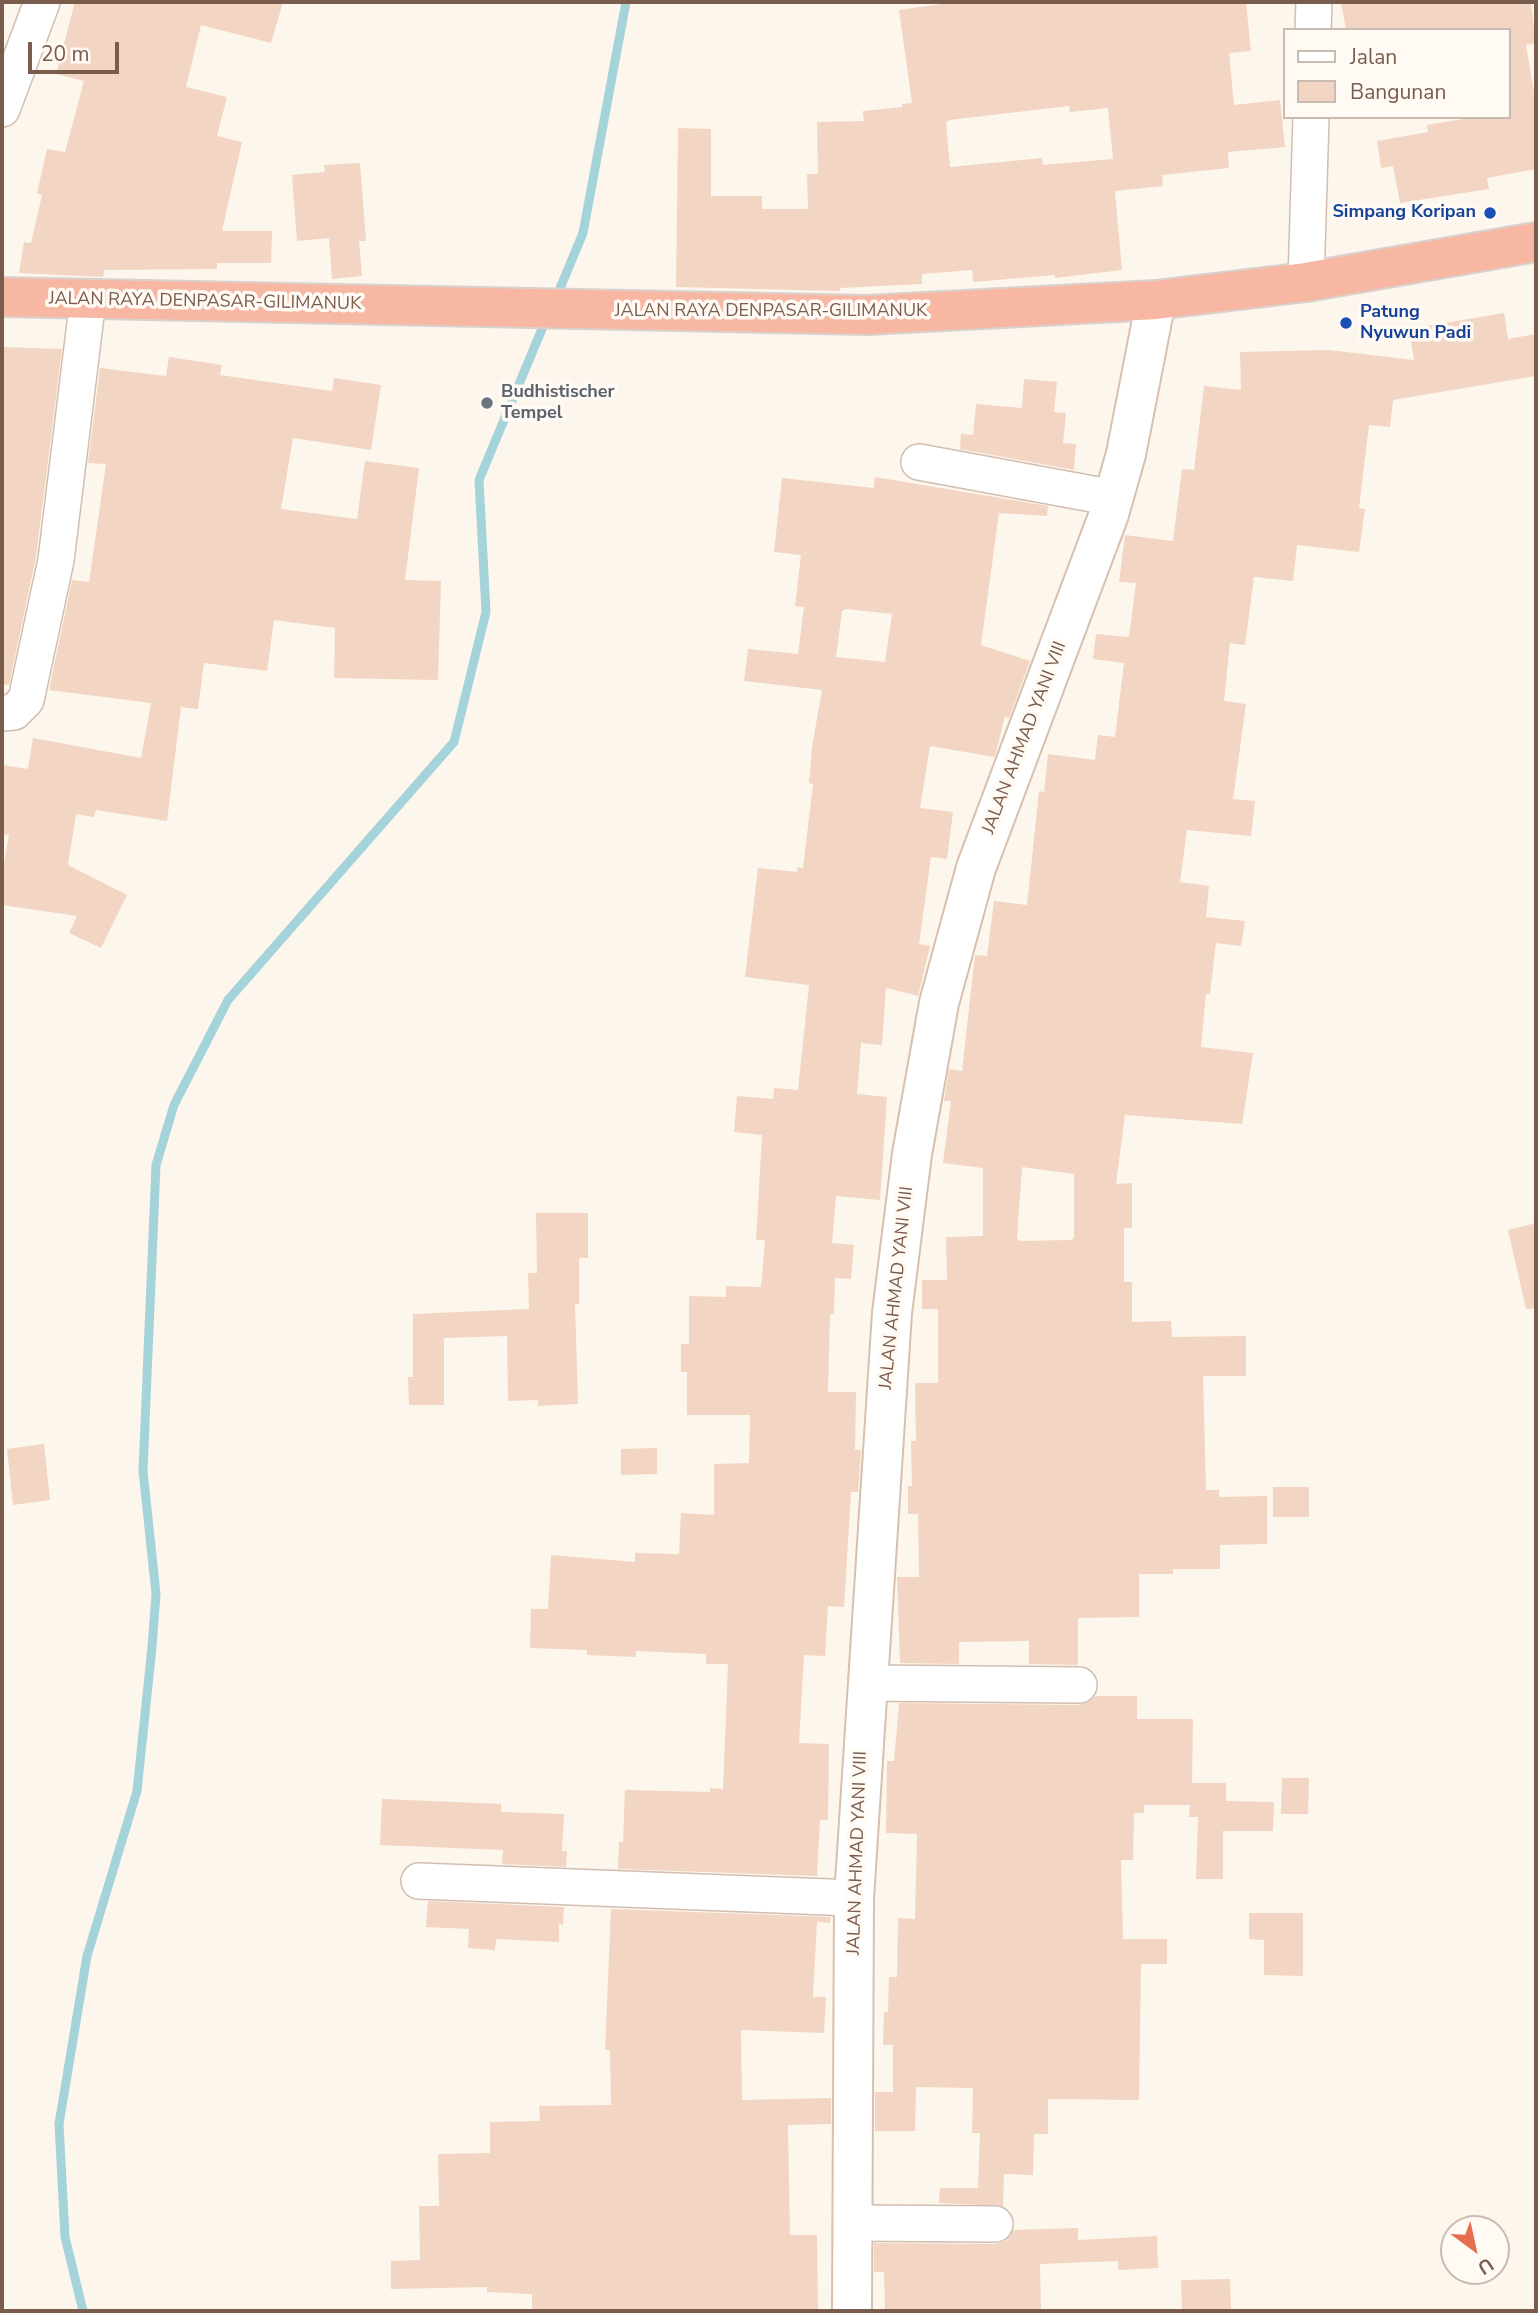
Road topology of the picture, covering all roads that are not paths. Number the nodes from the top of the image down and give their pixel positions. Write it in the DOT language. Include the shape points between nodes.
graph roads {
  1 [pos="42,2"];
  2 [pos="1314,2"];
  3 [pos="1314,28"];
  4 [pos="2,109"];
  5 [pos="1311,119"];
  6 [pos="1536,242"];
  7 [pos="1307,282"];
  8 [pos="2,297"];
  9 [pos="88,299"];
  10 [pos="1156,300"];
  11 [pos="919,462"];
  12 [pos="1114,498"];
  13 [pos="2,713"];
  14 [pos="867,1683"];
  15 [pos="1079,1685"];
  16 [pos="419,1881"];
  17 [pos="853,1898"];
  18 [pos="852,2223"];
  19 [pos="995,2224"];
  20 [pos="852,2311"];
  1 -- 4 [label="street"];
  2 -- 3 [label="street"];
  5 -- 7 [label="street"];
  6 -- 7 [label="highway, JALAN RAYA DENPASAR-GILIMANUK"];
  7 -- 10 [label="highway, JALAN RAYA DENPASAR-GILIMANUK"];
  8 -- 9 [label="highway, JALAN RAYA DENPASAR-GILIMANUK"];
  9 -- 10 [label="highway, JALAN RAYA DENPASAR-GILIMANUK" via="867,315"];
  9 -- 13 [label="street" via="57,560 26,700 14,712"];
  10 -- 12 [label="street, JALAN AHMAD YANI VIII"];
  11 -- 12 [label="street"];
  12 -- 14 [label="street, JALAN AHMAD YANI VIII" via="976,868 939,1003 912,1154 892,1313"];
  14 -- 15 [label="street"];
  14 -- 17 [label="street, JALAN AHMAD YANI VIII"];
  16 -- 17 [label="street"];
  17 -- 18 [label="street, JALAN AHMAD YANI VIII"];
  18 -- 19 [label="street"];
  18 -- 20 [label="street, JALAN AHMAD YANI VIII"];
}
